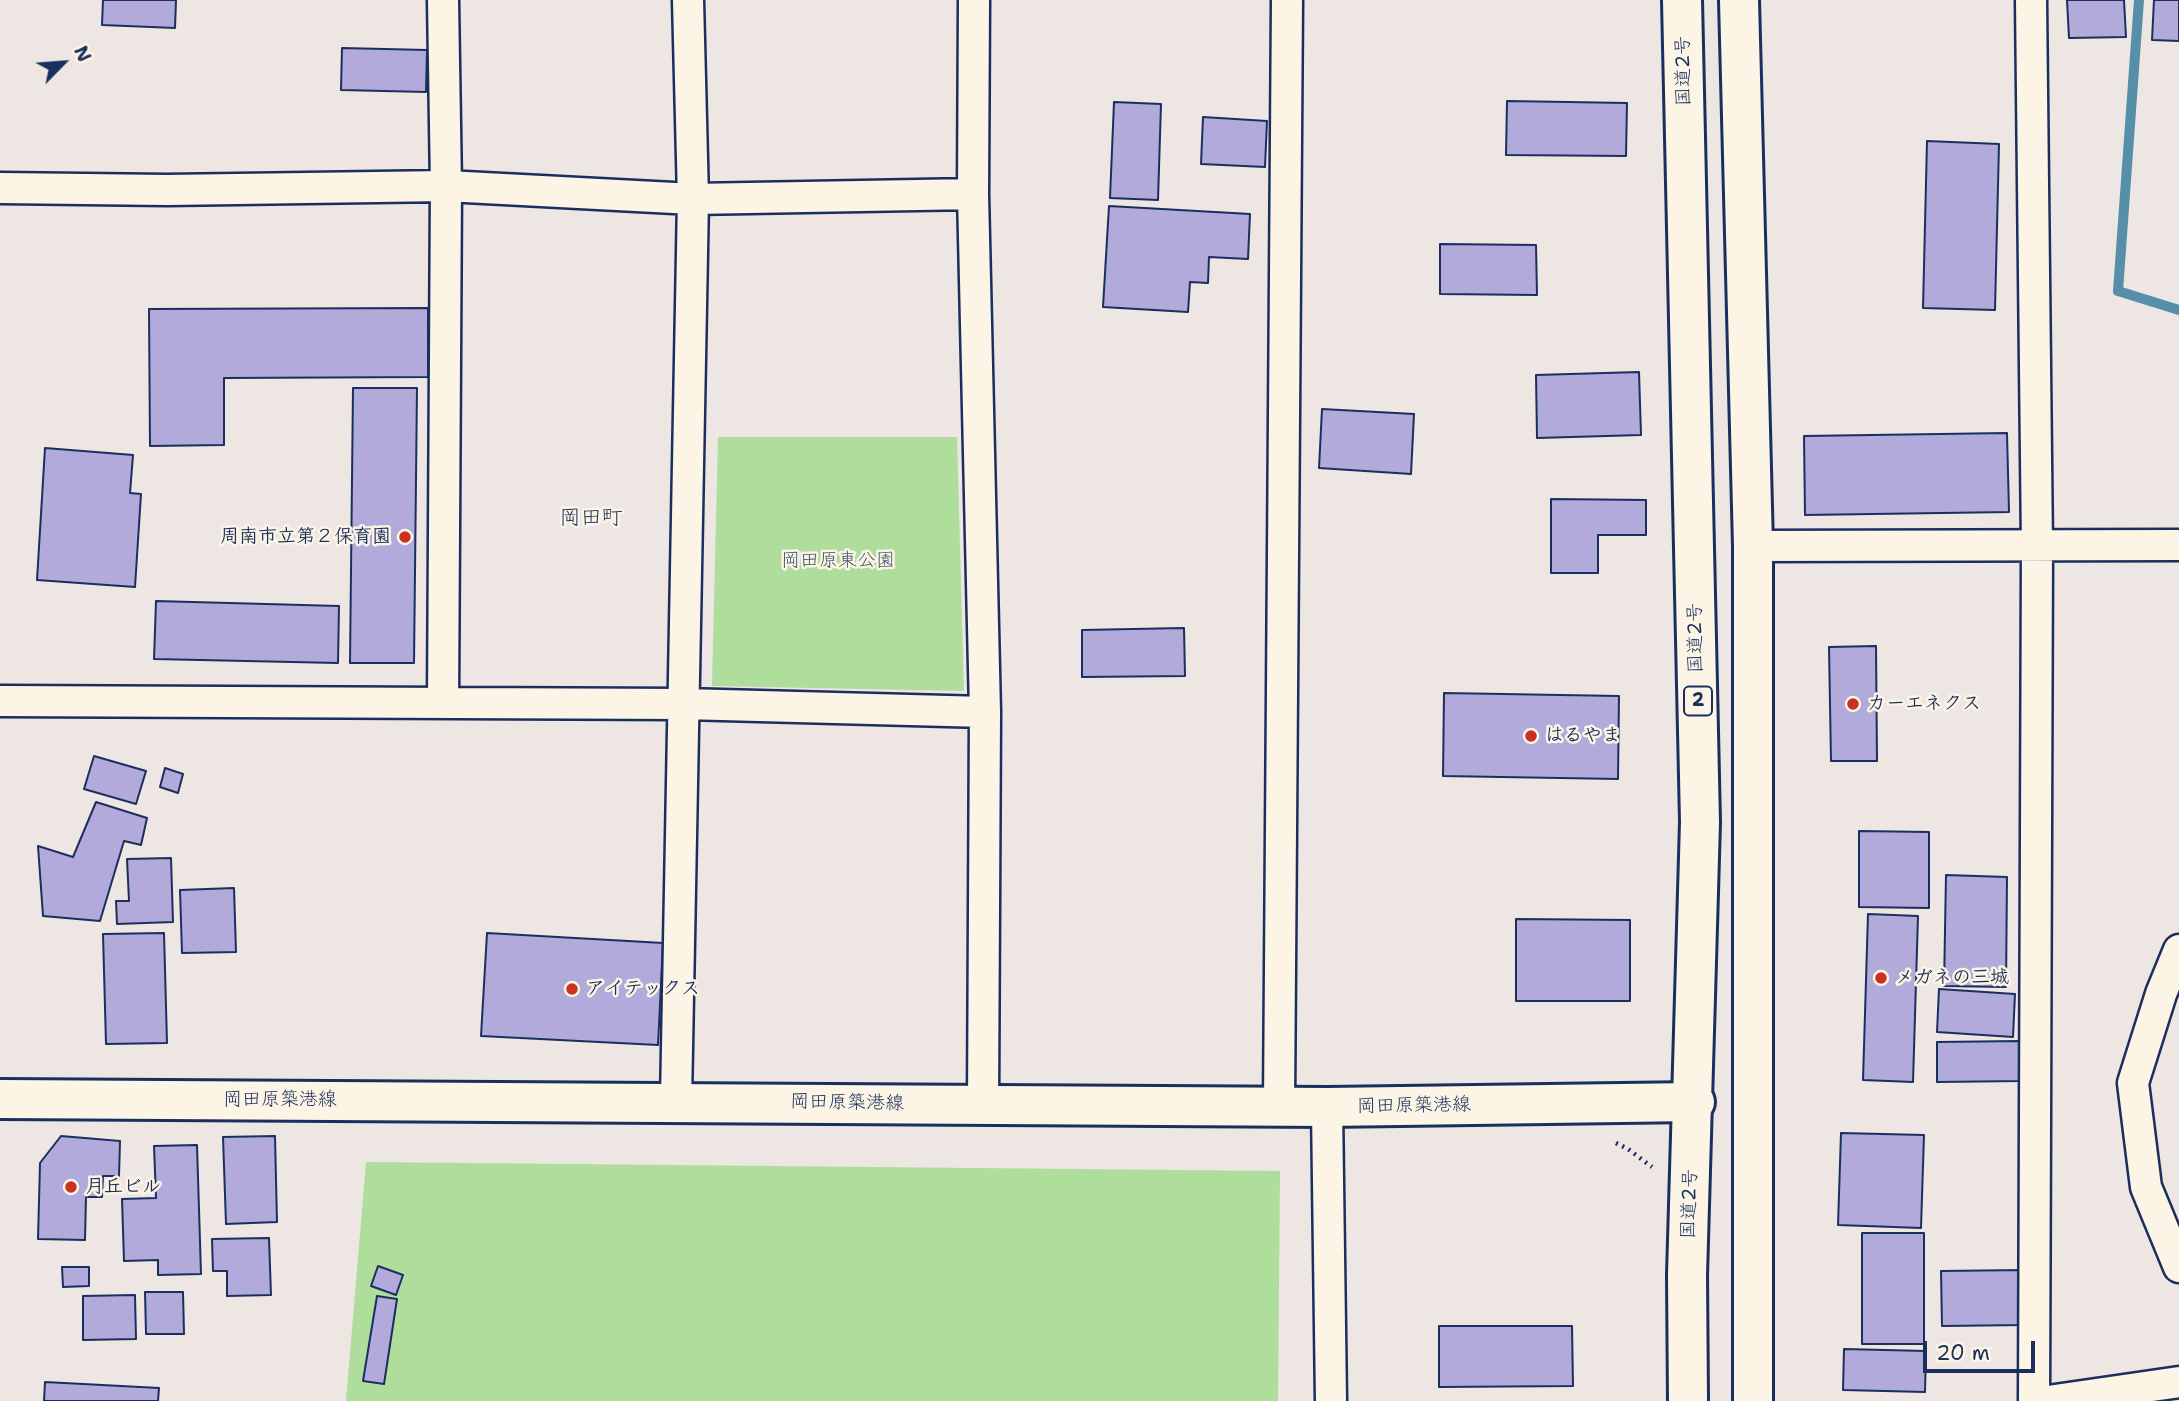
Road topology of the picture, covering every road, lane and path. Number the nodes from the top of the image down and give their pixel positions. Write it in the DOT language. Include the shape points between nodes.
graph roads {
  1 [pos="443,0"];
  2 [pos="688,0"];
  3 [pos="974,0"];
  4 [pos="1287,0"];
  5 [pos="1682,0"];
  6 [pos="1739,0"];
  7 [pos="2031,0"];
  8 [pos="446,186"];
  9 [pos="0,188"];
  10 [pos="972,194"];
  11 [pos="693,199"];
  12 [pos="2179,545"];
  13 [pos="1753,546"];
  14 [pos="2037,548"];
  15 [pos="0,701"];
  16 [pos="443,703"];
  17 [pos="684,705"];
  18 [pos="985,712"];
  19 [pos="2179,950"];
  20 [pos="0,1100"];
  21 [pos="676,1101"];
  22 [pos="1695,1102"];
  23 [pos="983,1104"];
  24 [pos="1279,1106"];
  25 [pos="1327,1107"];
  26 [pos="1609,1140"];
  27 [pos="1661,1175"];
  28 [pos="2179,1267"];
  29 [pos="2179,1382"];
  30 [pos="1331,1401"];
  31 [pos="1688,1401"];
  32 [pos="1753,1401"];
  33 [pos="2034,1401"];
  34 [pos="2048,1401"];
  1 -- 8 [label="street"];
  2 -- 11 [label="street"];
  3 -- 10 [label="street"];
  4 -- 24 [label="street"];
  5 -- 22 [label="main road, 国道2号 / 2" via="1700,822"];
  6 -- 13 [label="main road"];
  7 -- 14 [label="street"];
  8 -- 9 [label="street"];
  8 -- 11 [label="street"];
  8 -- 16 [label="street"];
  10 -- 11 [label="street"];
  10 -- 18 [label="street"];
  11 -- 17 [label="street"];
  12 -- 14 [label="street"];
  13 -- 14 [label="street"];
  13 -- 32 [label="main road"];
  14 -- 33 [label="street"];
  15 -- 16 [label="street"];
  16 -- 17 [label="street"];
  17 -- 18 [label="street"];
  17 -- 21 [label="street"];
  18 -- 23 [label="street"];
  19 -- 28 [label="street" via="2133,1083 2146,1186"];
  20 -- 21 [label="main road, 岡田原築港線"];
  21 -- 23 [label="main road, 岡田原築港線"];
  22 -- 25 [label="main road, 岡田原築港線"];
  22 -- 31 [label="main road, 国道2号 / 2"];
  23 -- 24 [label="main road, 岡田原築港線"];
  24 -- 25 [label="main road, 岡田原築港線"];
  25 -- 30 [label="street"];
  26 -- 27 [label="path" via="1629,1149"];
  29 -- 34 [label="street"];
}
